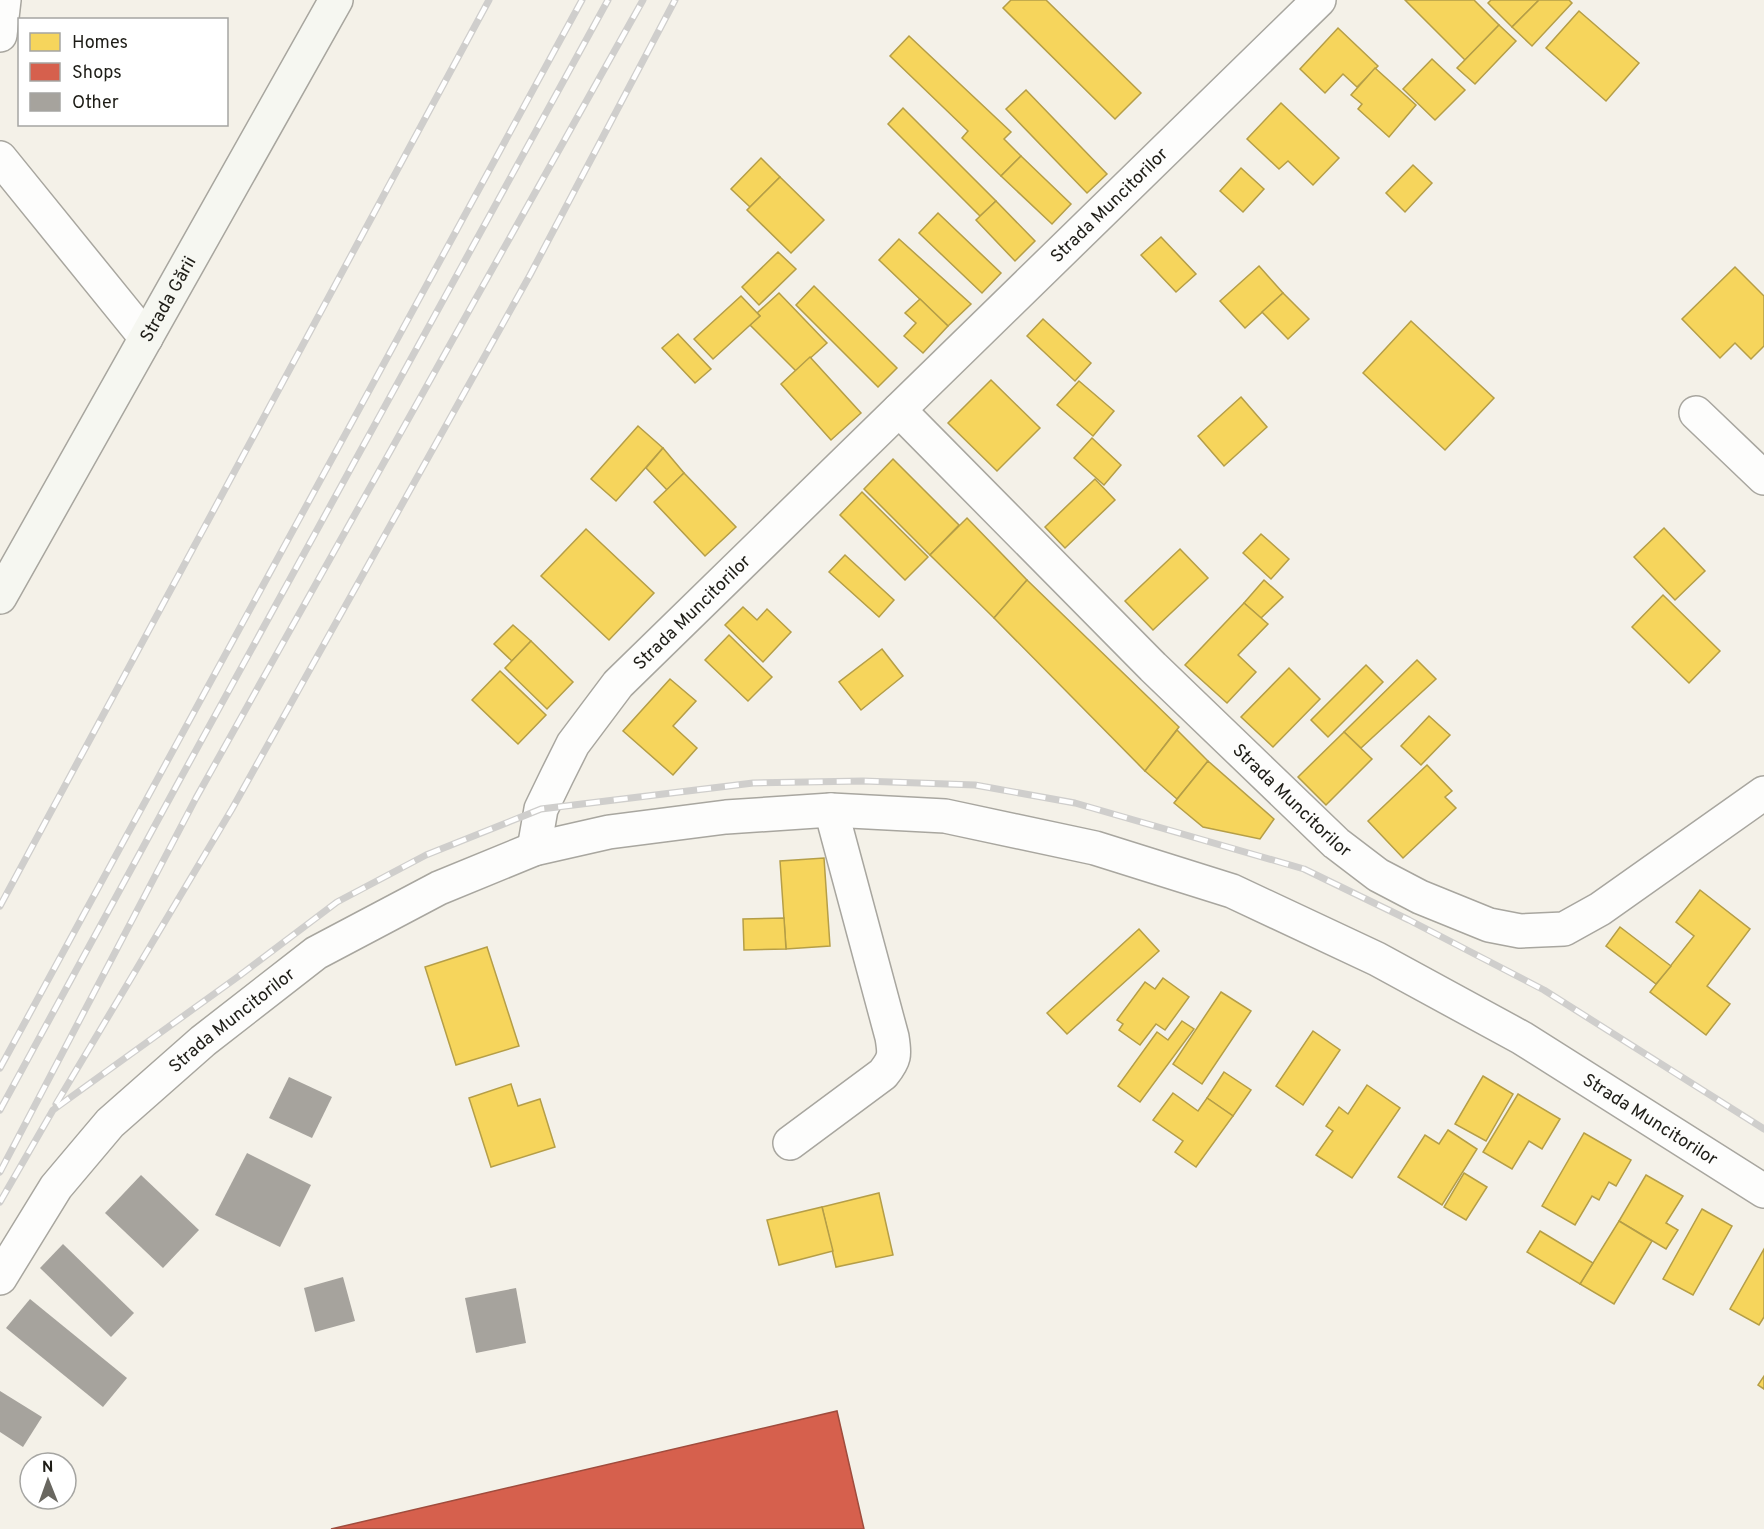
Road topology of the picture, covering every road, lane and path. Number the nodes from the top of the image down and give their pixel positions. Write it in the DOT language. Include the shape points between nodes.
graph roads {
  1 [pos="4,0"];
  2 [pos="336,0"];
  3 [pos="1319,0"];
  4 [pos="0,34"];
  5 [pos="0,158"];
  6 [pos="146,338"];
  7 [pos="899,410"];
  8 [pos="1696,413"];
  9 [pos="1764,478"];
  10 [pos="0,597"];
  11 [pos="1764,793"];
  12 [pos="831,810"];
  13 [pos="534,849"];
  14 [pos="790,1143"];
  15 [pos="1764,1191"];
  16 [pos="0,1278"];
  1 -- 4 [label="street"];
  2 -- 6 [label="main road, Strada Gării"];
  3 -- 7 [label="street, Strada Muncitorilor"];
  5 -- 6 [label="street"];
  6 -- 10 [label="main road, Strada Gării"];
  7 -- 11 [label="street, Strada Muncitorilor" via="1153,667 1336,843 1378,874 1420,897 1489,925 1520,931 1564,929 1600,909"];
  7 -- 13 [label="street, Strada Muncitorilor" via="618,684 573,744 542,809"];
  8 -- 9 [label="street"];
  12 -- 13 [label="street, Strada Muncitorilor" via="726,817 609,832"];
  12 -- 14 [label="street" via="894,1049 892,1062 883,1074"];
  12 -- 15 [label="street, Strada Muncitorilor" via="945,816 1095,848 1232,891 1377,959 1522,1038"];
  13 -- 16 [label="street, Strada Muncitorilor" via="439,888 316,953 203,1041 110,1123 56,1187"];
}
